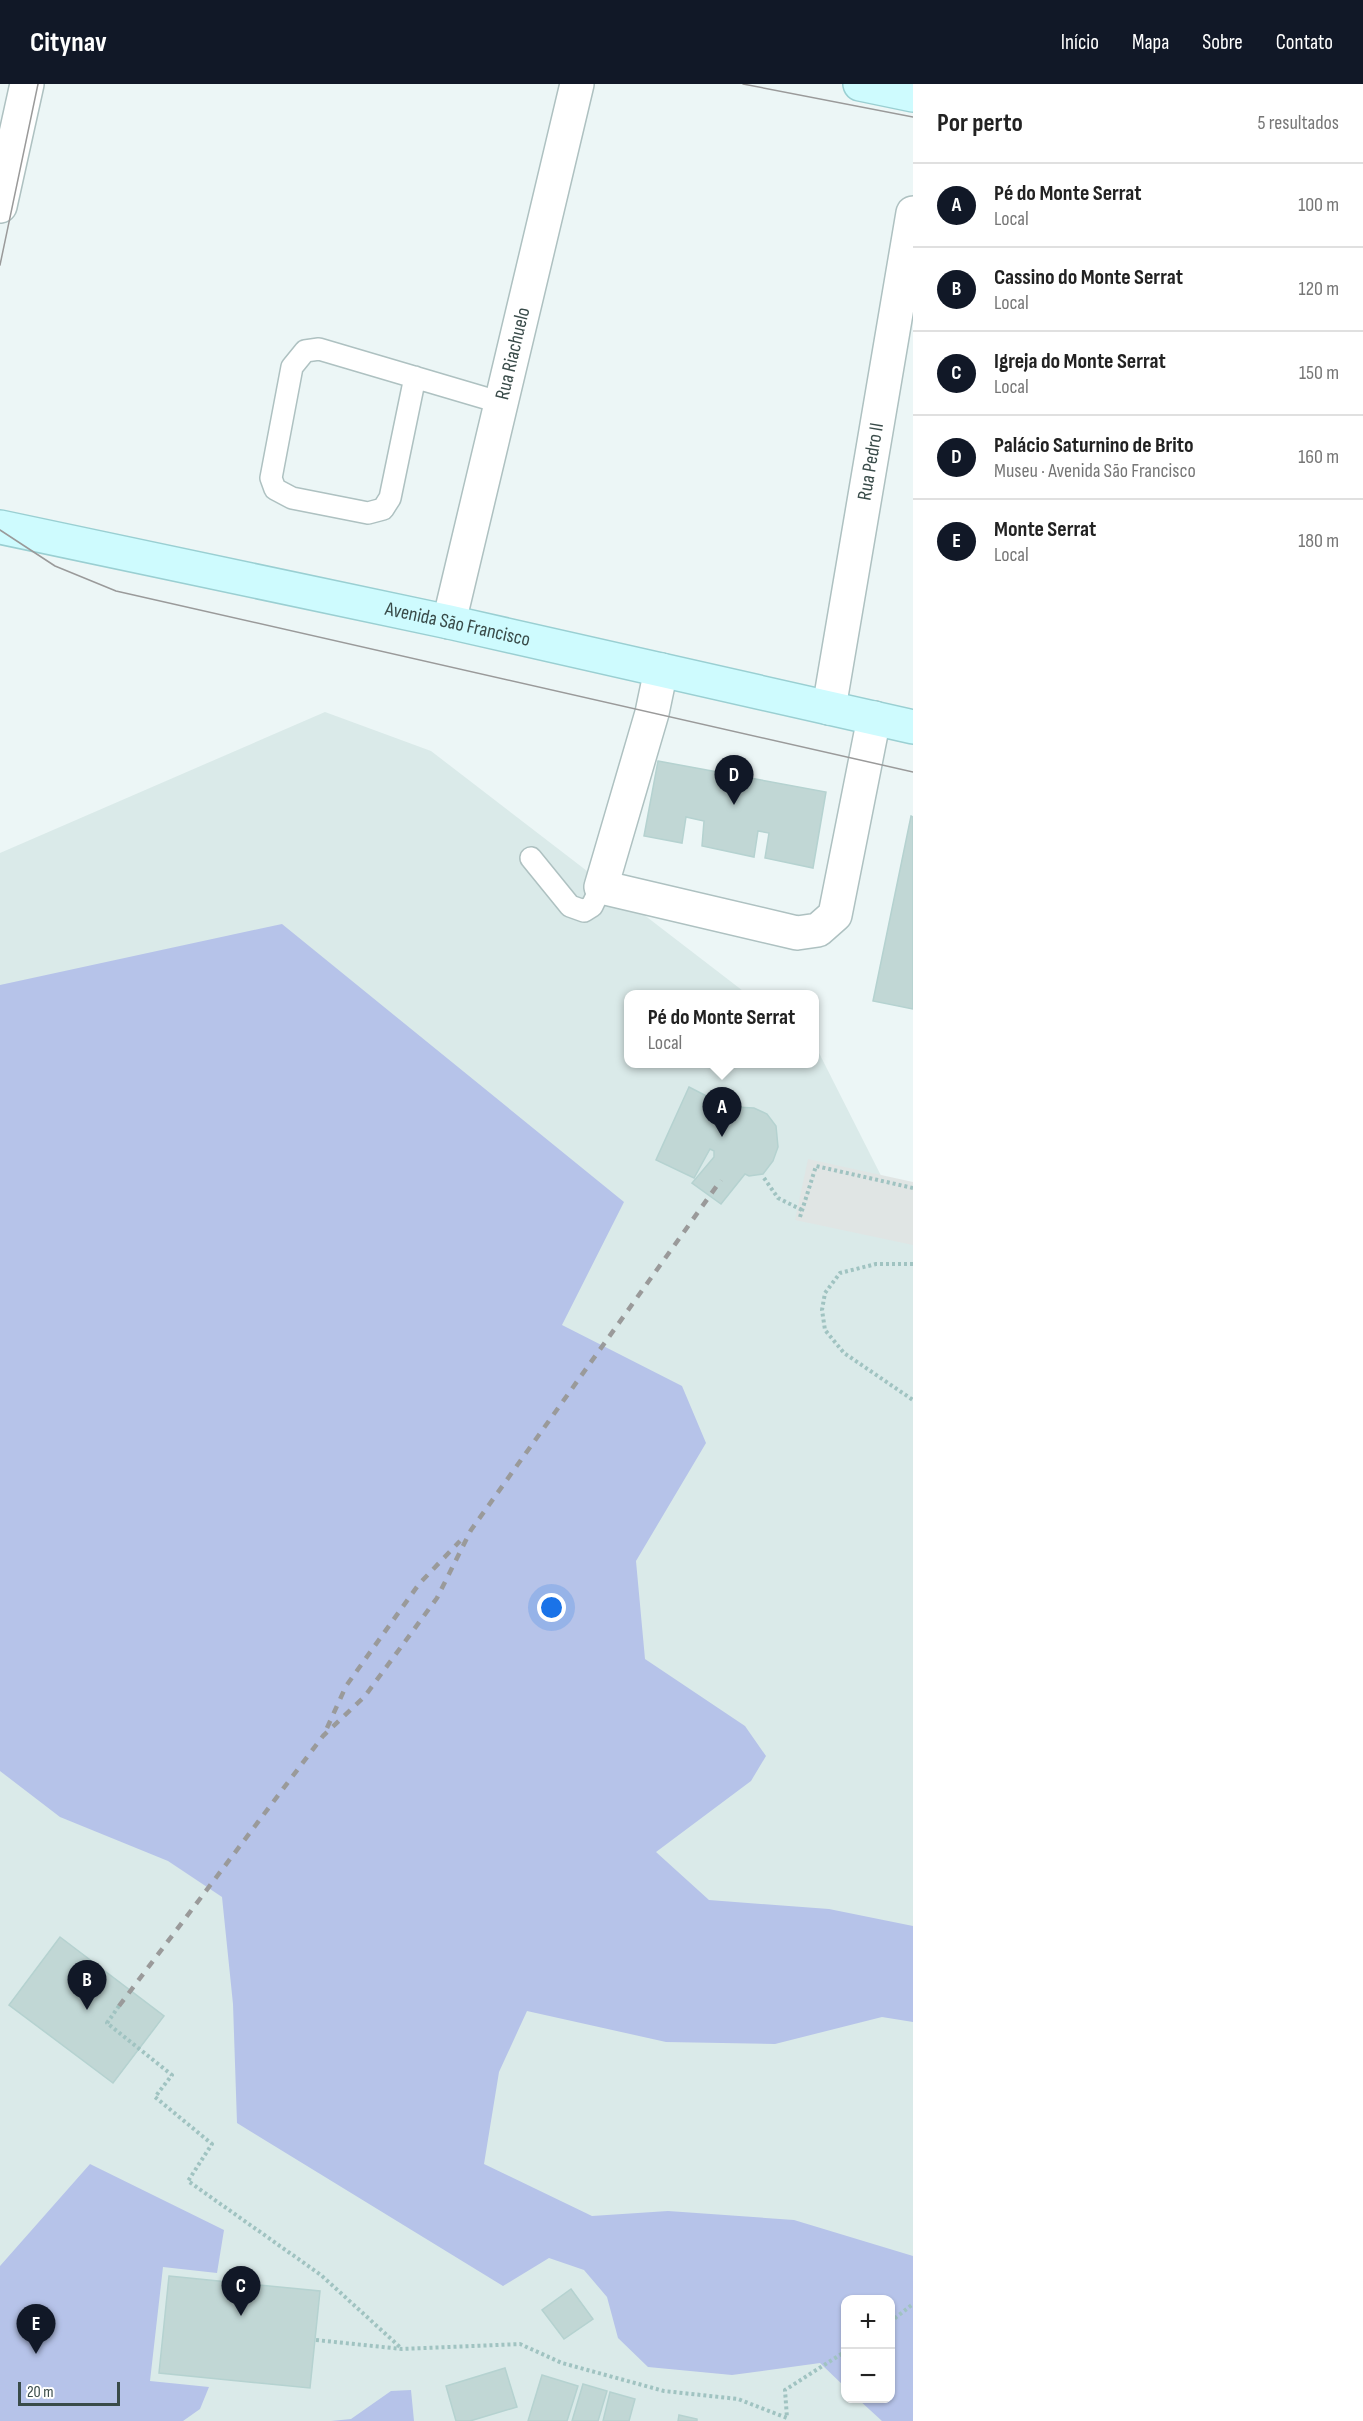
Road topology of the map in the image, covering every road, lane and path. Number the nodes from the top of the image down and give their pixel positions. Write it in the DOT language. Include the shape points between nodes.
graph roads {
  1 [pos="27,84"];
  2 [pos="577,84"];
  3 [pos="860,84"];
  4 [pos="913,95"];
  5 [pos="0,206"];
  6 [pos="913,213"];
  7 [pos="415,377"];
  8 [pos="502,403"];
  9 [pos="0,527"];
  10 [pos="449,622"];
  11 [pos="660,670"];
  12 [pos="829,708"];
  13 [pos="874,718"];
  14 [pos="913,727"];
  15 [pos="531,858"];
  16 [pos="601,887"];
  17 [pos="764,1178"];
  18 [pos="913,1188"];
  19 [pos="802,1210"];
  20 [pos="800,1217"];
  21 [pos="913,1264"];
  22 [pos="913,1400"];
  23 [pos="119,2006"];
  24 [pos="913,2304"];
  25 [pos="895,2319"];
  26 [pos="316,2340"];
  27 [pos="402,2349"];
  28 [pos="841,2354"];
  1 -- 5 [label="street"];
  2 -- 8 [label="street, Rua Riachuelo"];
  3 -- 4 [label="main road"];
  6 -- 12 [label="street, Rua Pedro II"];
  7 -- 7 [label="lane" via="319,349 305,351 292,367 271,478 275,489 292,498 368,513 383,509 390,498"];
  7 -- 8 [label="lane"];
  8 -- 10 [label="street, Rua Riachuelo"];
  9 -- 10 [label="main road, Avenida São Francisco"];
  10 -- 11 [label="main road, Avenida São Francisco"];
  11 -- 12 [label="main road, Avenida São Francisco"];
  11 -- 16 [label="street" via="652,713"];
  12 -- 13 [label="main road, Avenida São Francisco"];
  13 -- 14 [label="main road, Avenida São Francisco"];
  13 -- 16 [label="street" via="835,915 818,930 797,933"];
  15 -- 16 [label="lane" via="570,906 584,911 592,906"];
  17 -- 19 [label="path" via="778,1198"];
  18 -- 19 [label="path" via="816,1166"];
  19 -- 20 [label="path"];
  21 -- 22 [label="path" via="876,1264 840,1273 825,1293 822,1310 825,1330 844,1353"];
  23 -- 27 [label="path" via="107,2023 172,2075 155,2097 212,2144 188,2181 321,2275"];
  24 -- 25 [label="path"];
  26 -- 27 [label="path"];
  27 -- 28 [label="path" via="520,2344 562,2363 664,2391 738,2399 787,2418 786,2390"];
}
